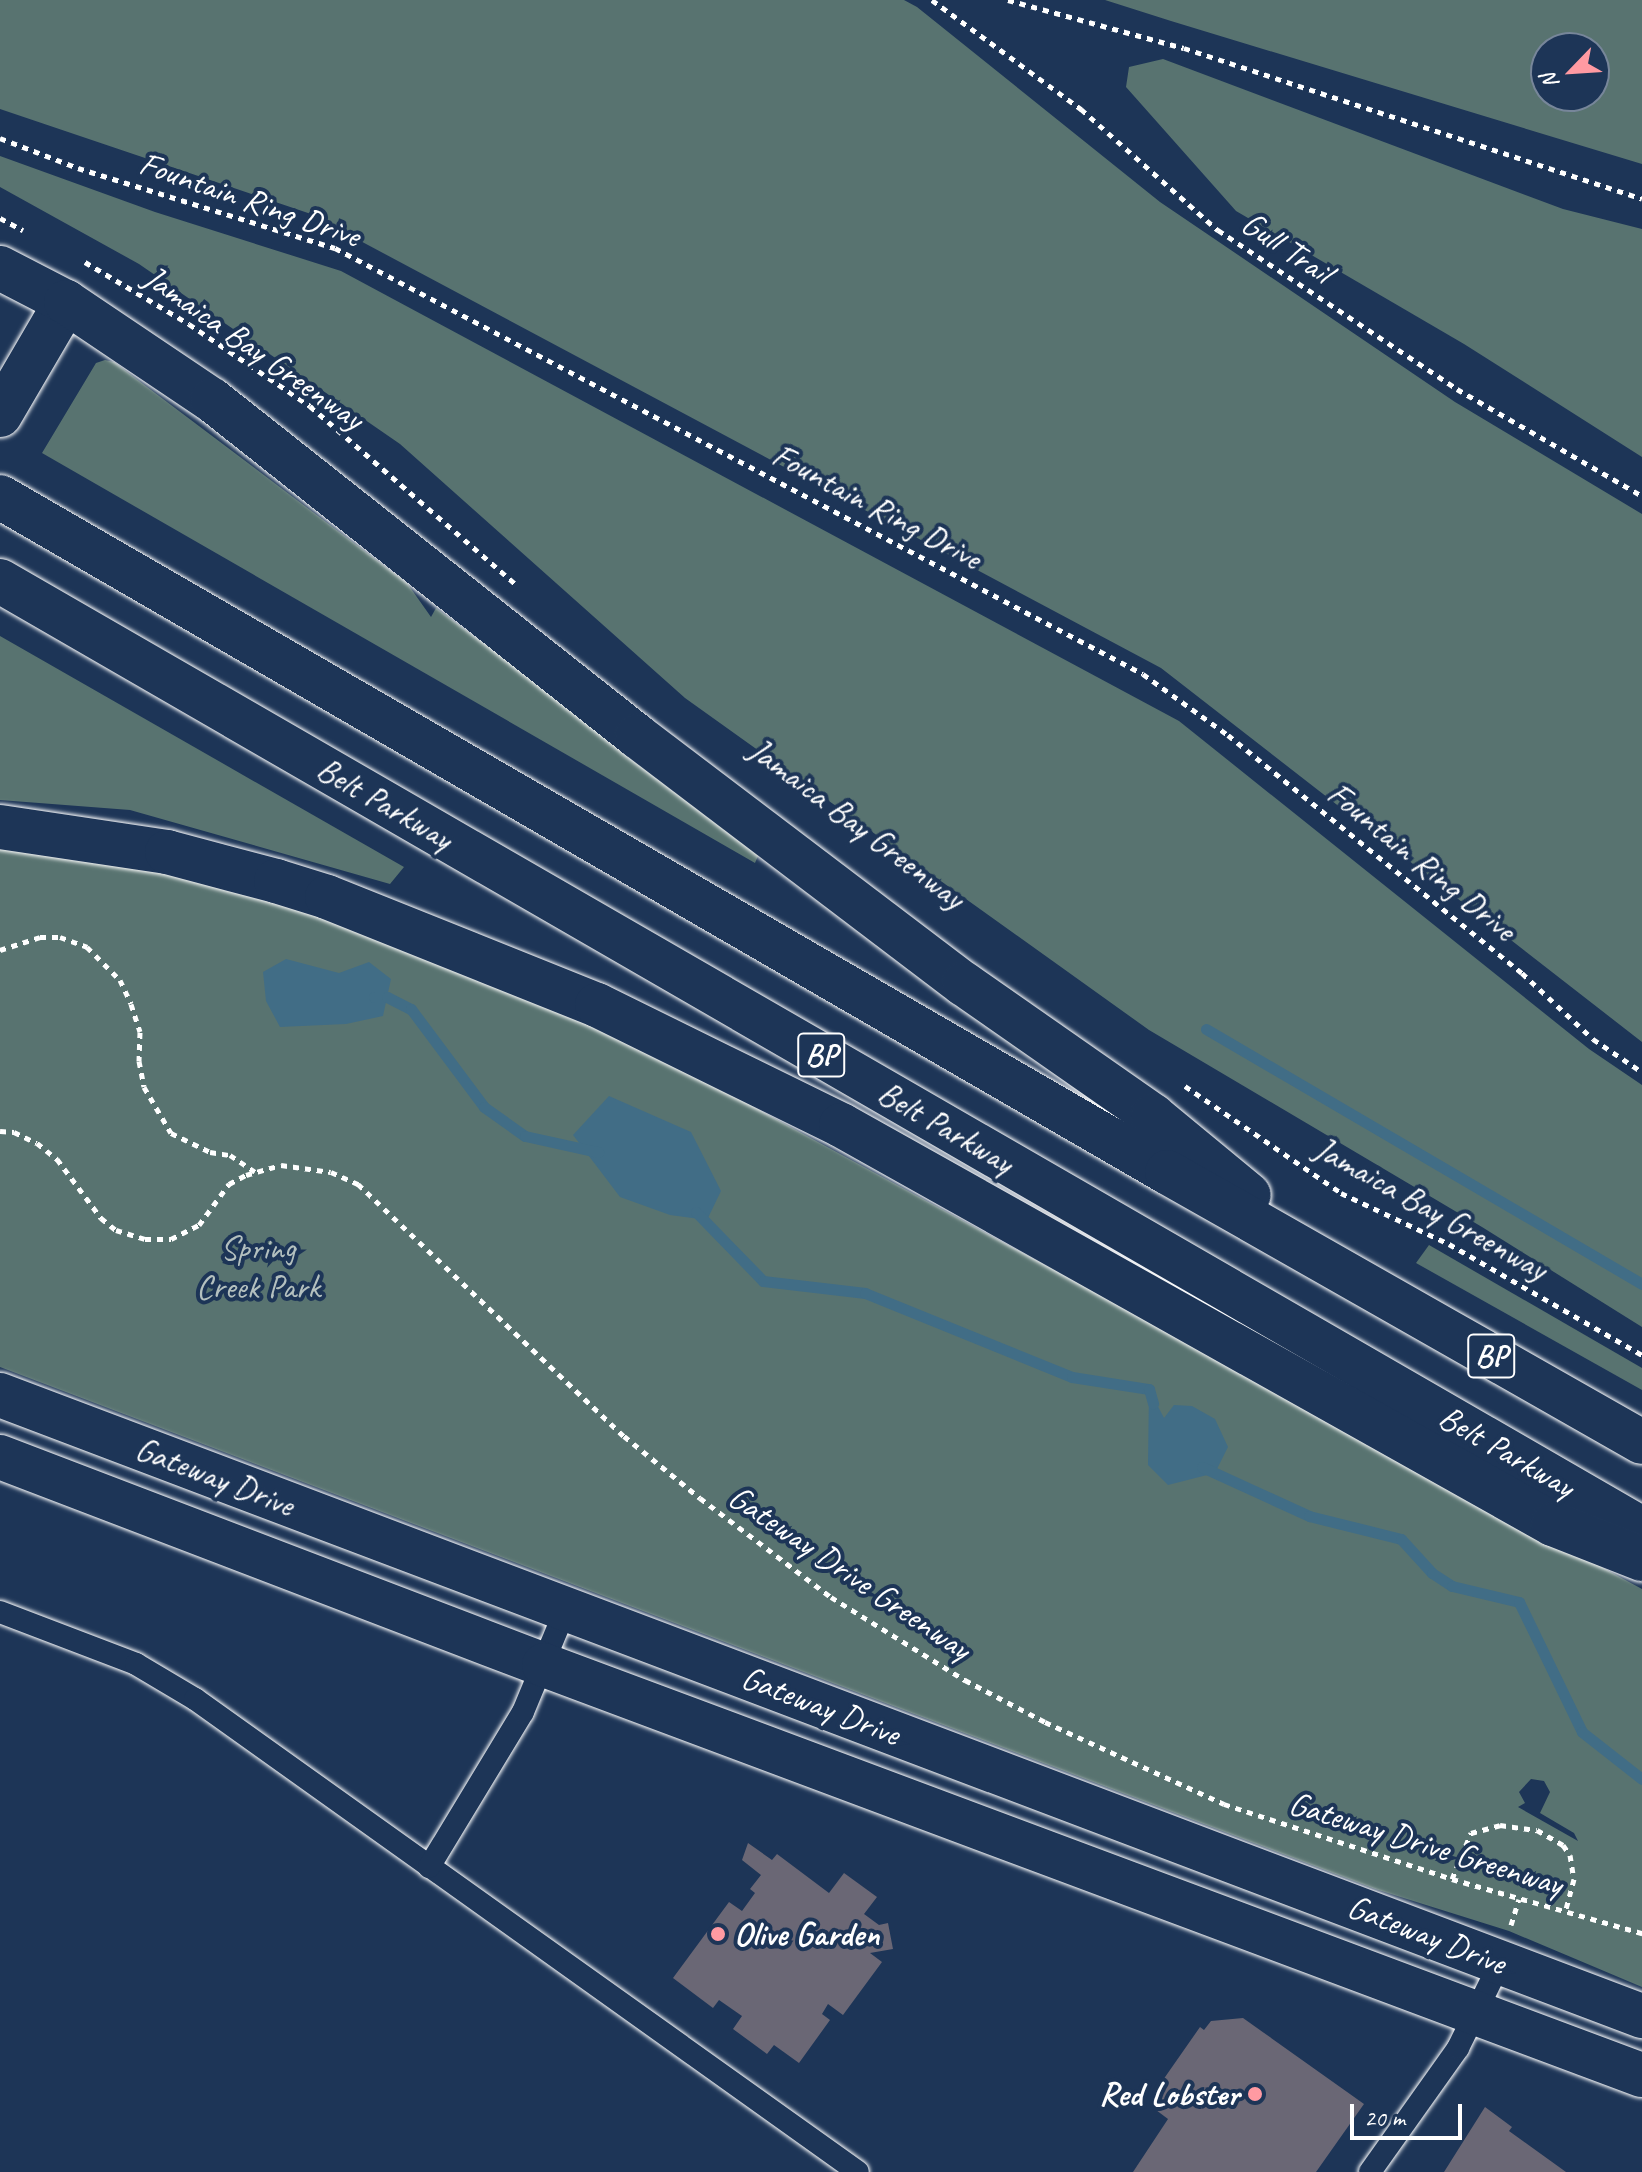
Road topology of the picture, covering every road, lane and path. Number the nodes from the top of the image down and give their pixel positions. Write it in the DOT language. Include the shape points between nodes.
graph roads {
  1 [pos="932,0"];
  2 [pos="1008,0"];
  3 [pos="0,138"];
  4 [pos="1642,199"];
  5 [pos="88,264"];
  6 [pos="0,268"];
  7 [pos="66,302"];
  8 [pos="0,415"];
  9 [pos="1642,496"];
  10 [pos="0,497"];
  11 [pos="0,581"];
  12 [pos="529,595"];
  13 [pos="0,827"];
  14 [pos="0,950"];
  15 [pos="1642,1072"];
  16 [pos="1184,1085"];
  17 [pos="0,1131"];
  18 [pos="255,1172"];
  19 [pos="1341,1270"];
  20 [pos="1642,1355"];
  21 [pos="0,1395"];
  22 [pos="1642,1442"];
  23 [pos="0,1457"];
  24 [pos="1642,1529"];
  25 [pos="1642,1559"];
  26 [pos="566,1608"];
  27 [pos="0,1612"];
  28 [pos="544,1665"];
  29 [pos="429,1867"];
  30 [pos="1452,1879"];
  31 [pos="1565,1912"];
  32 [pos="1642,1933"];
  33 [pos="1500,1963"];
  34 [pos="1478,2012"];
  35 [pos="1642,2016"];
  36 [pos="1642,2075"];
  37 [pos="858,2172"];
  38 [pos="1370,2172"];
  1 -- 9 [label="path, Gull Trail" via="1081,109 1218,230 1457,389"];
  2 -- 4 [label="path" via="1184,48"];
  3 -- 15 [label="path, Fountain Ring Drive" via="78,168 335,248 1143,674 1228,735 1522,973 1593,1039"];
  5 -- 12 [label="path, Jamaica Bay Greenway" via="310,406"];
  6 -- 7 [label="main road"];
  7 -- 8 [label="main road"];
  7 -- 19 [label="main road" via="212,400 896,933 1153,1116"];
  10 -- 19 [label="main road, BP"];
  11 -- 24 [label="main road, Belt Parkway / BP"];
  13 -- 25 [label="main road" via="167,852 276,881 597,1005 841,1125 1553,1524"];
  14 -- 18 [label="path" via="40,937 60,937 87,947 120,980 131,1004 140,1032 144,1087 171,1133 210,1152 230,1155"];
  16 -- 20 [label="path, Jamaica Bay Greenway" via="1341,1193 1449,1244"];
  17 -- 18 [label="path, Gateway Drive Greenway" via="37,1143 57,1159 101,1218 116,1230 145,1239 171,1239 199,1225 229,1184"];
  18 -- 30 [label="path, Gateway Drive Greenway" via="281,1165 307,1167 358,1184 678,1481 831,1597 965,1680 1224,1804"];
  19 -- 22 [label="main road, BP"];
  21 -- 26 [label="main road, Gateway Drive"];
  23 -- 28 [label="main road, Gateway Drive"];
  26 -- 28 [label="lane"];
  26 -- 33 [label="main road, Gateway Drive"];
  27 -- 29 [label="lane" via="124,1659 172,1685"];
  28 -- 29 [label="lane" via="523,1712"];
  28 -- 34 [label="main road, Gateway Drive"];
  29 -- 37 [label="lane"];
  30 -- 31 [label="path, Gateway Drive Greenway"];
  30 -- 31 [label="path" via="1471,1833 1500,1825 1537,1830 1570,1855 1574,1879"];
  31 -- 32 [label="path, Gateway Drive Greenway"];
  33 -- 34 [label="lane"];
  33 -- 35 [label="main road, Gateway Drive"];
  34 -- 36 [label="main road, Gateway Drive"];
  34 -- 38 [label="lane" via="1442,2073"];
}
